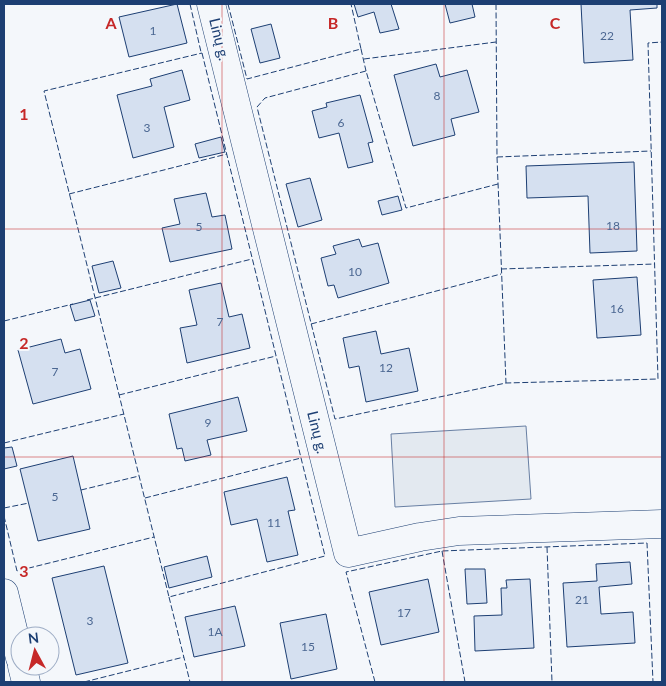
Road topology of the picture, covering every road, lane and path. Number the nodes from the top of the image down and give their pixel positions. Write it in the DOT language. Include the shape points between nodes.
graph roads {
  1 [pos="211,4"];
  2 [pos="662,524"];
  3 [pos="4,593"];
  4 [pos="12,626"];
  1 -- 2 [label="street, Linų g." via="348,553 459,531"];
  3 -- 4 [label="street"];
}
